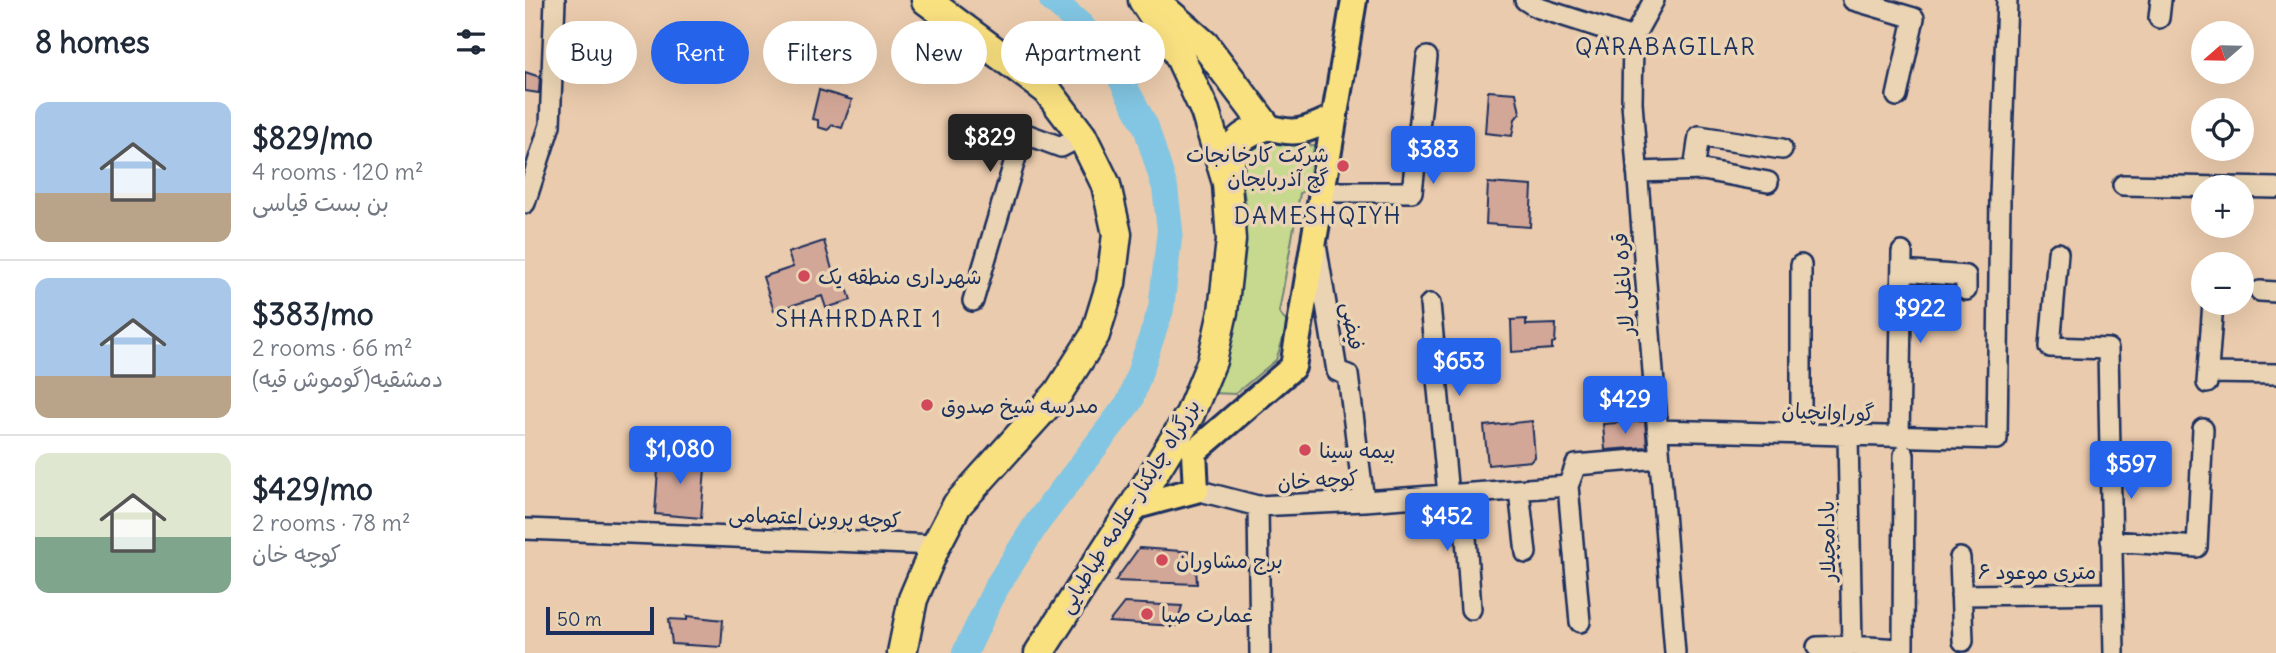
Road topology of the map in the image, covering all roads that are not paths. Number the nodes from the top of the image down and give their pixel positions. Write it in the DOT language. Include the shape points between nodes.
graph roads {
  1 [pos="555,0"];
  2 [pos="926,0"];
  3 [pos="953,0"];
  4 [pos="1143,0"];
  5 [pos="1153,0"];
  6 [pos="1354,0"];
  7 [pos="1524,0"];
  8 [pos="1654,0"];
  9 [pos="1853,0"];
  10 [pos="2007,0"];
  11 [pos="1633,38"];
  12 [pos="1001,53"];
  13 [pos="1001,55"];
  14 [pos="1427,57"];
  15 [pos="1039,84"];
  16 [pos="1897,96"];
  17 [pos="1335,117"];
  18 [pos="1266,125"];
  19 [pos="1081,136"];
  20 [pos="1781,149"];
  21 [pos="1694,170"];
  22 [pos="1637,172"];
  23 [pos="1768,182"];
  24 [pos="1227,183"];
  25 [pos="2123,185"];
  26 [pos="2276,188"];
  27 [pos="1322,192"];
  28 [pos="525,203"];
  29 [pos="1315,235"];
  30 [pos="2058,253"];
  31 [pos="1801,265"];
  32 [pos="1966,290"];
  33 [pos="973,301"];
  34 [pos="1430,304"];
  35 [pos="2212,315"];
  36 [pos="2276,374"];
  37 [pos="2203,429"];
  38 [pos="1657,430"];
  39 [pos="1801,434"];
  40 [pos="1848,435"];
  41 [pos="1901,446"];
  42 [pos="1659,458"];
  43 [pos="1569,486"];
  44 [pos="1196,490"];
  45 [pos="1519,490"];
  46 [pos="1456,495"];
  47 [pos="1364,501"];
  48 [pos="1258,506"];
  49 [pos="1133,507"];
  50 [pos="525,529"];
  51 [pos="2111,541"];
  52 [pos="936,545"];
  53 [pos="1525,553"];
  54 [pos="1960,558"];
  55 [pos="1078,591"];
  56 [pos="2112,593"];
  57 [pos="1961,595"];
  58 [pos="913,599"];
  59 [pos="1471,609"];
  60 [pos="1580,622"];
  61 [pos="1963,641"];
  62 [pos="1852,646"];
  63 [pos="1817,647"];
  64 [pos="889,653"];
  65 [pos="902,653"];
  66 [pos="1039,653"];
  67 [pos="1060,653"];
  68 [pos="1260,653"];
  69 [pos="1675,653"];
  70 [pos="2114,653"];
  1 -- 28 [label="street" via="550,125"];
  2 -- 13 [label="highway"];
  3 -- 12 [label="highway"];
  4 -- 24 [label="highway, بزرگراه چایکنار-علامه طباطبایی" via="1178,53 1205,111"];
  5 -- 18 [label="highway" via="1205,45"];
  6 -- 17 [label="main road"];
  7 -- 11 [label="street"];
  8 -- 11 [label="street, قره باغلی لار"];
  9 -- 16 [label="street" via="1913,18"];
  10 -- 41 [label="street, گوراوانچیان" via="1997,439"];
  11 -- 22 [label="street, قره باغلی لار"];
  14 -- 27 [label="street" via="1412,192"];
  15 -- 19 [label="highway"];
  17 -- 18 [label="main road" via="1308,130 1286,133"];
  17 -- 27 [label="main road"];
  18 -- 24 [label="highway" via="1244,134 1231,150"];
  19 -- 33 [label="street" via="1061,147 1023,134"];
  19 -- 52 [label="highway" via="1106,186 1117,234 1111,283 1095,335 1058,393 957,505"];
  20 -- 21 [label="street" via="1699,136"];
  21 -- 22 [label="street"];
  21 -- 23 [label="street"];
  22 -- 38 [label="street, قره باغلی لار"];
  24 -- 49 [label="highway, بزرگراه چایکنار-علامه طباطبایی" via="1231,240 1212,361 1190,414"];
  25 -- 26 [label="street"];
  27 -- 29 [label="main road"];
  29 -- 44 [label="main road" via="1293,367 1194,452"];
  29 -- 47 [label="street, فیضی" via="1337,371 1348,375"];
  30 -- 51 [label="street" via="2050,347 2108,349"];
  31 -- 39 [label="street"];
  32 -- 41 [label="street" via="1966,276 1902,262"];
  34 -- 46 [label="street"];
  35 -- 36 [label="street" via="2207,378"];
  37 -- 51 [label="street" via="2197,547"];
  38 -- 39 [label="street, گوراوانچیان"];
  38 -- 42 [label="street, قره باغلی لار"];
  39 -- 40 [label="street, گوراوانچیان"];
  40 -- 41 [label="street, گوراوانچیان"];
  40 -- 62 [label="street, بادامچیلار"];
  41 -- 62 [label="street" via="1903,647"];
  42 -- 43 [label="street" via="1576,465"];
  42 -- 69 [label="street, قره باغلی لار"];
  43 -- 45 [label="street, کوچه خان"];
  43 -- 60 [label="street"];
  44 -- 48 [label="street, کوچه خان"];
  44 -- 49 [label="main road"];
  45 -- 46 [label="street, کوچه خان"];
  45 -- 53 [label="street"];
  46 -- 47 [label="street, کوچه خان"];
  46 -- 59 [label="street"];
  47 -- 48 [label="street, کوچه خان"];
  48 -- 68 [label="street"];
  49 -- 55 [label="highway, بزرگراه چایکنار-علامه طباطبایی"];
  50 -- 52 [label="street, کوچه پروین اعتصامی"];
  51 -- 56 [label="street"];
  52 -- 58 [label="highway"];
  54 -- 57 [label="street"];
  55 -- 66 [label="highway, بزرگراه چایکنار-علامه طباطبایی"];
  55 -- 67 [label="highway"];
  56 -- 57 [label="street, ۶ متری موعود"];
  56 -- 70 [label="street"];
  57 -- 61 [label="street"];
  58 -- 64 [label="highway"];
  58 -- 65 [label="highway"];
  62 -- 63 [label="street"];
}
